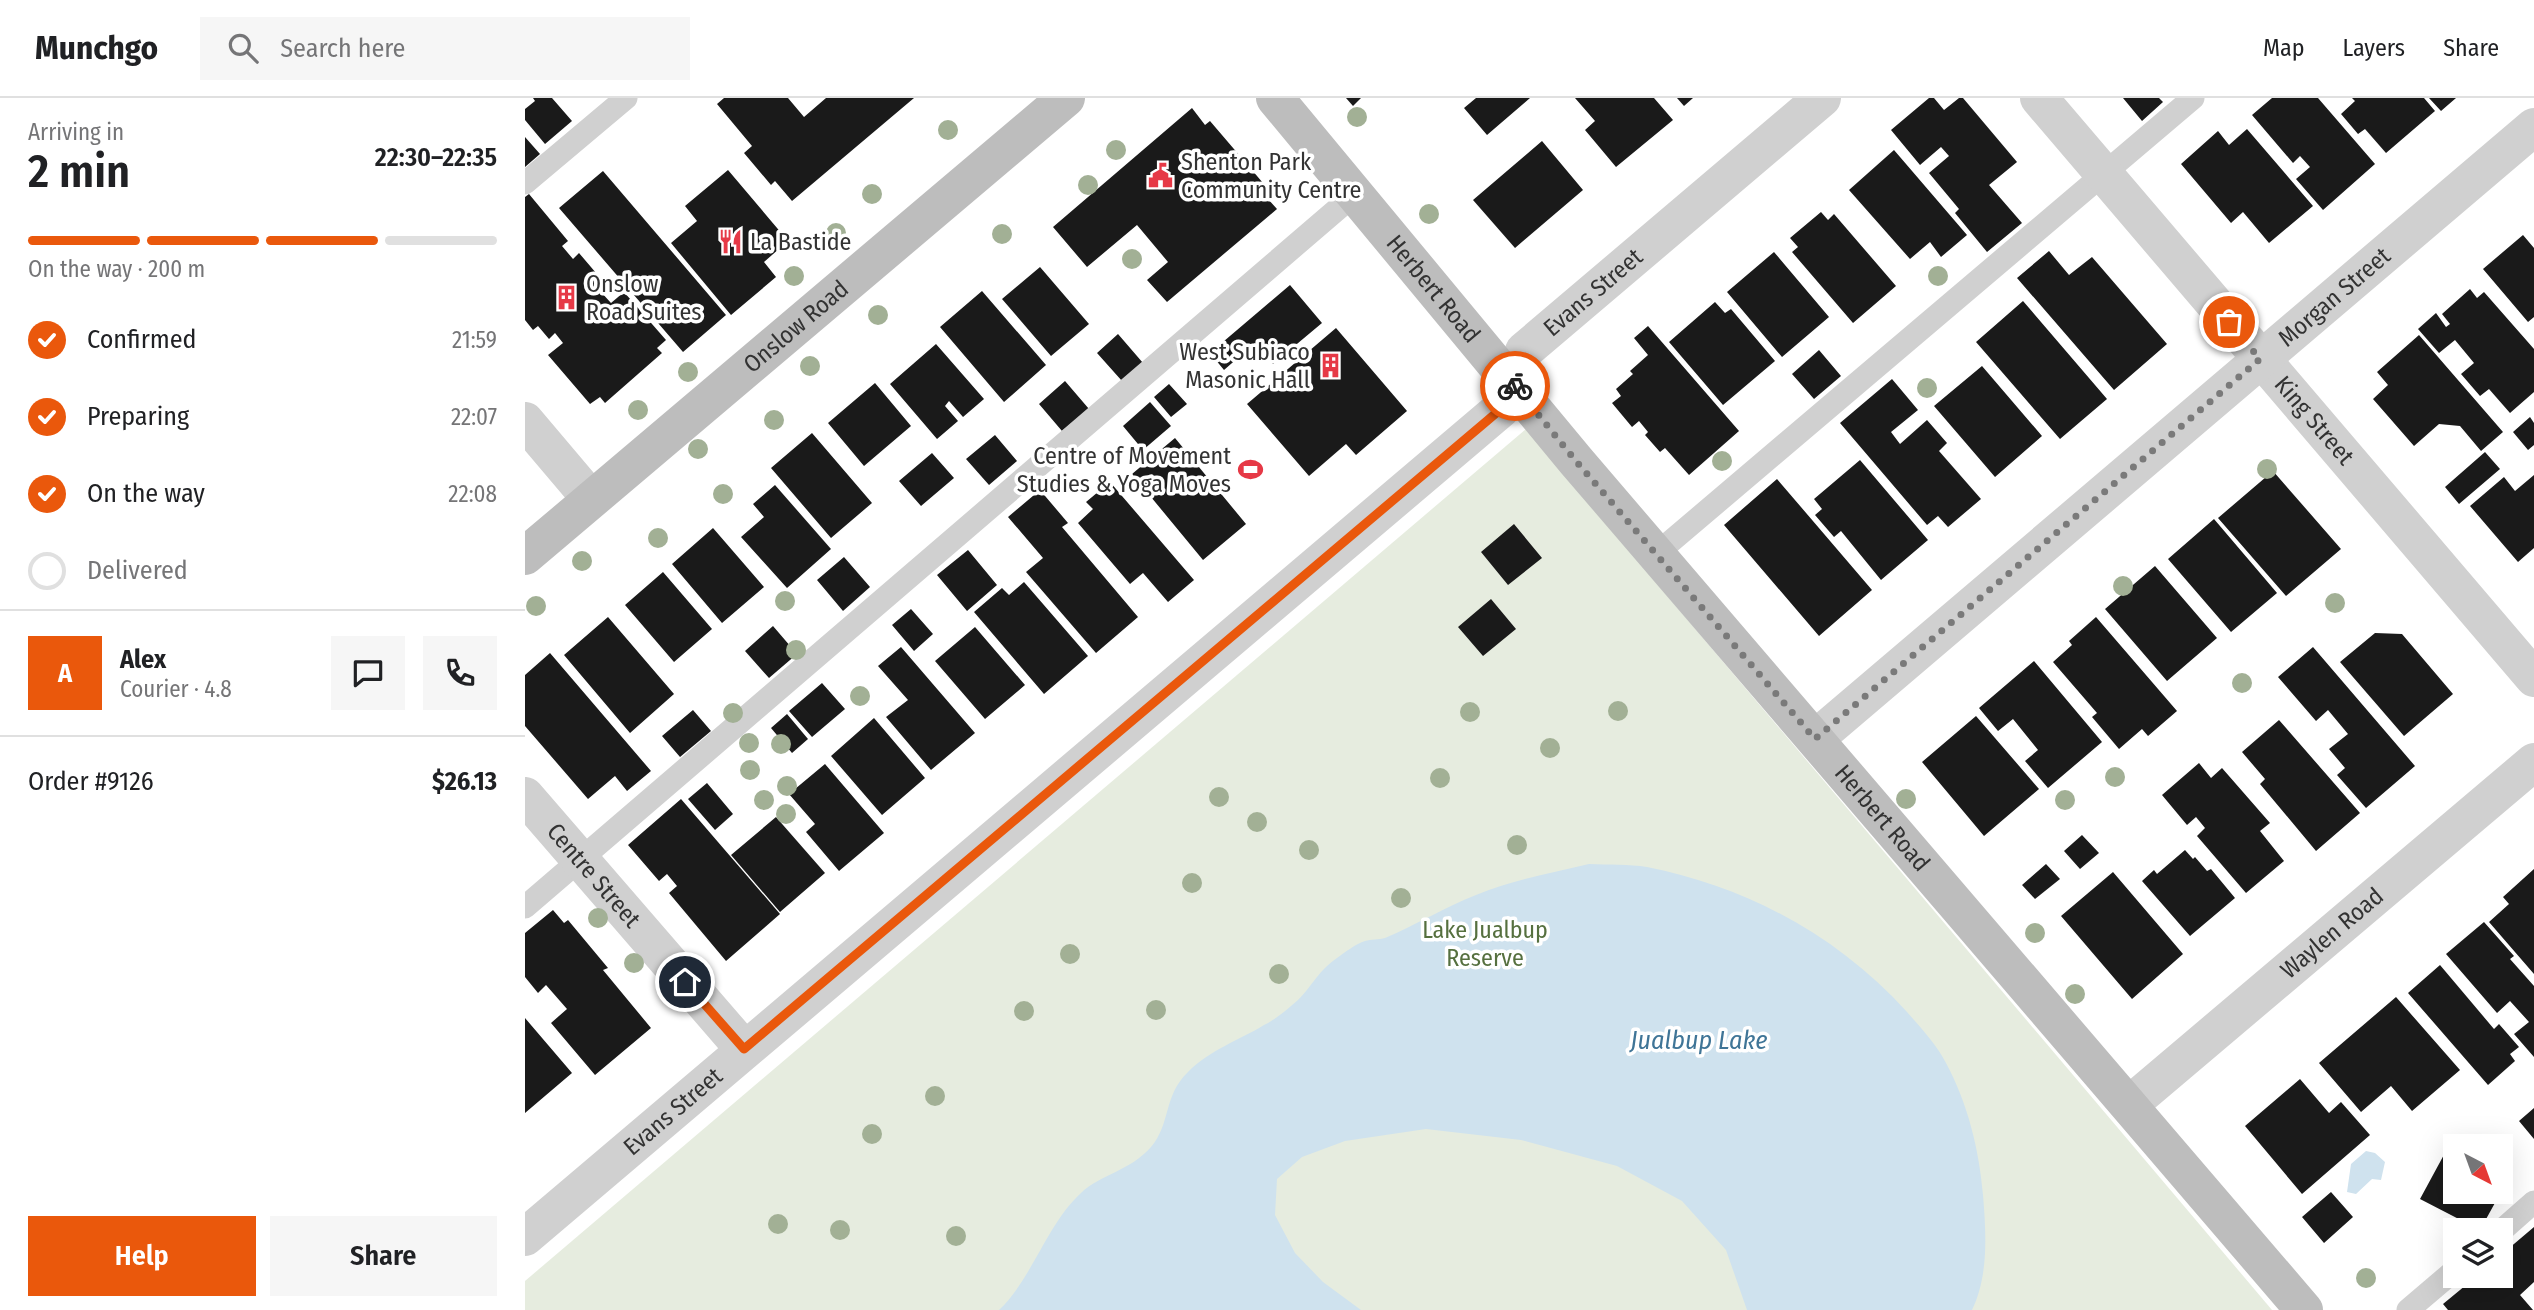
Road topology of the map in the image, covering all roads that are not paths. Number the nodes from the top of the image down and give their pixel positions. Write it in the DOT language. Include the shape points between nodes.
graph roads {
  1 [pos="626,98"];
  2 [pos="1066,98"];
  3 [pos="1275,98"];
  4 [pos="1822,98"];
  5 [pos="2039,98"];
  6 [pos="2193,98"];
  7 [pos="2534,127"];
  8 [pos="2103,174"];
  9 [pos="525,183"];
  10 [pos="1355,194"];
  11 [pos="2260,359"];
  12 [pos="1512,382"];
  13 [pos="525,421"];
  14 [pos="591,499"];
  15 [pos="1656,554"];
  16 [pos="525,556"];
  17 [pos="2534,677"];
  18 [pos="1815,739"];
  19 [pos="2534,762"];
  20 [pos="525,796"];
  21 [pos="580,859"];
  22 [pos="525,907"];
  23 [pos="744,1049"];
  24 [pos="2129,1105"];
  25 [pos="2534,1202"];
  26 [pos="2513,1220"];
  27 [pos="525,1237"];
  28 [pos="2443,1280"];
  29 [pos="2304,1310"];
  30 [pos="2408,1310"];
  1 -- 9 [label="lane"];
  2 -- 14 [label="street, Onslow Road"];
  3 -- 10 [label="street, Herbert Road"];
  4 -- 12 [label="street, Evans Street" via="1524,351"];
  5 -- 8 [label="street, King Street"];
  6 -- 8 [label="lane"];
  7 -- 11 [label="street, Morgan Street"];
  8 -- 11 [label="street, King Street"];
  8 -- 15 [label="lane"];
  10 -- 12 [label="street, Herbert Road"];
  10 -- 21 [label="lane"];
  11 -- 17 [label="street, King Street"];
  11 -- 18 [label="street, Morgan Street"];
  12 -- 15 [label="street, Herbert Road"];
  12 -- 23 [label="street, Evans Street" via="1502,408"];
  13 -- 14 [label="street"];
  14 -- 16 [label="street, Onslow Road"];
  15 -- 18 [label="street, Herbert Road"];
  18 -- 24 [label="street, Herbert Road"];
  19 -- 24 [label="street, Waylen Road"];
  20 -- 21 [label="street, Centre Street"];
  21 -- 22 [label="lane"];
  21 -- 23 [label="street, Centre Street"];
  23 -- 27 [label="street, Evans Street"];
  24 -- 29 [label="street, Herbert Road"];
  25 -- 26 [label="lane"];
  28 -- 30 [label="lane"];
}
